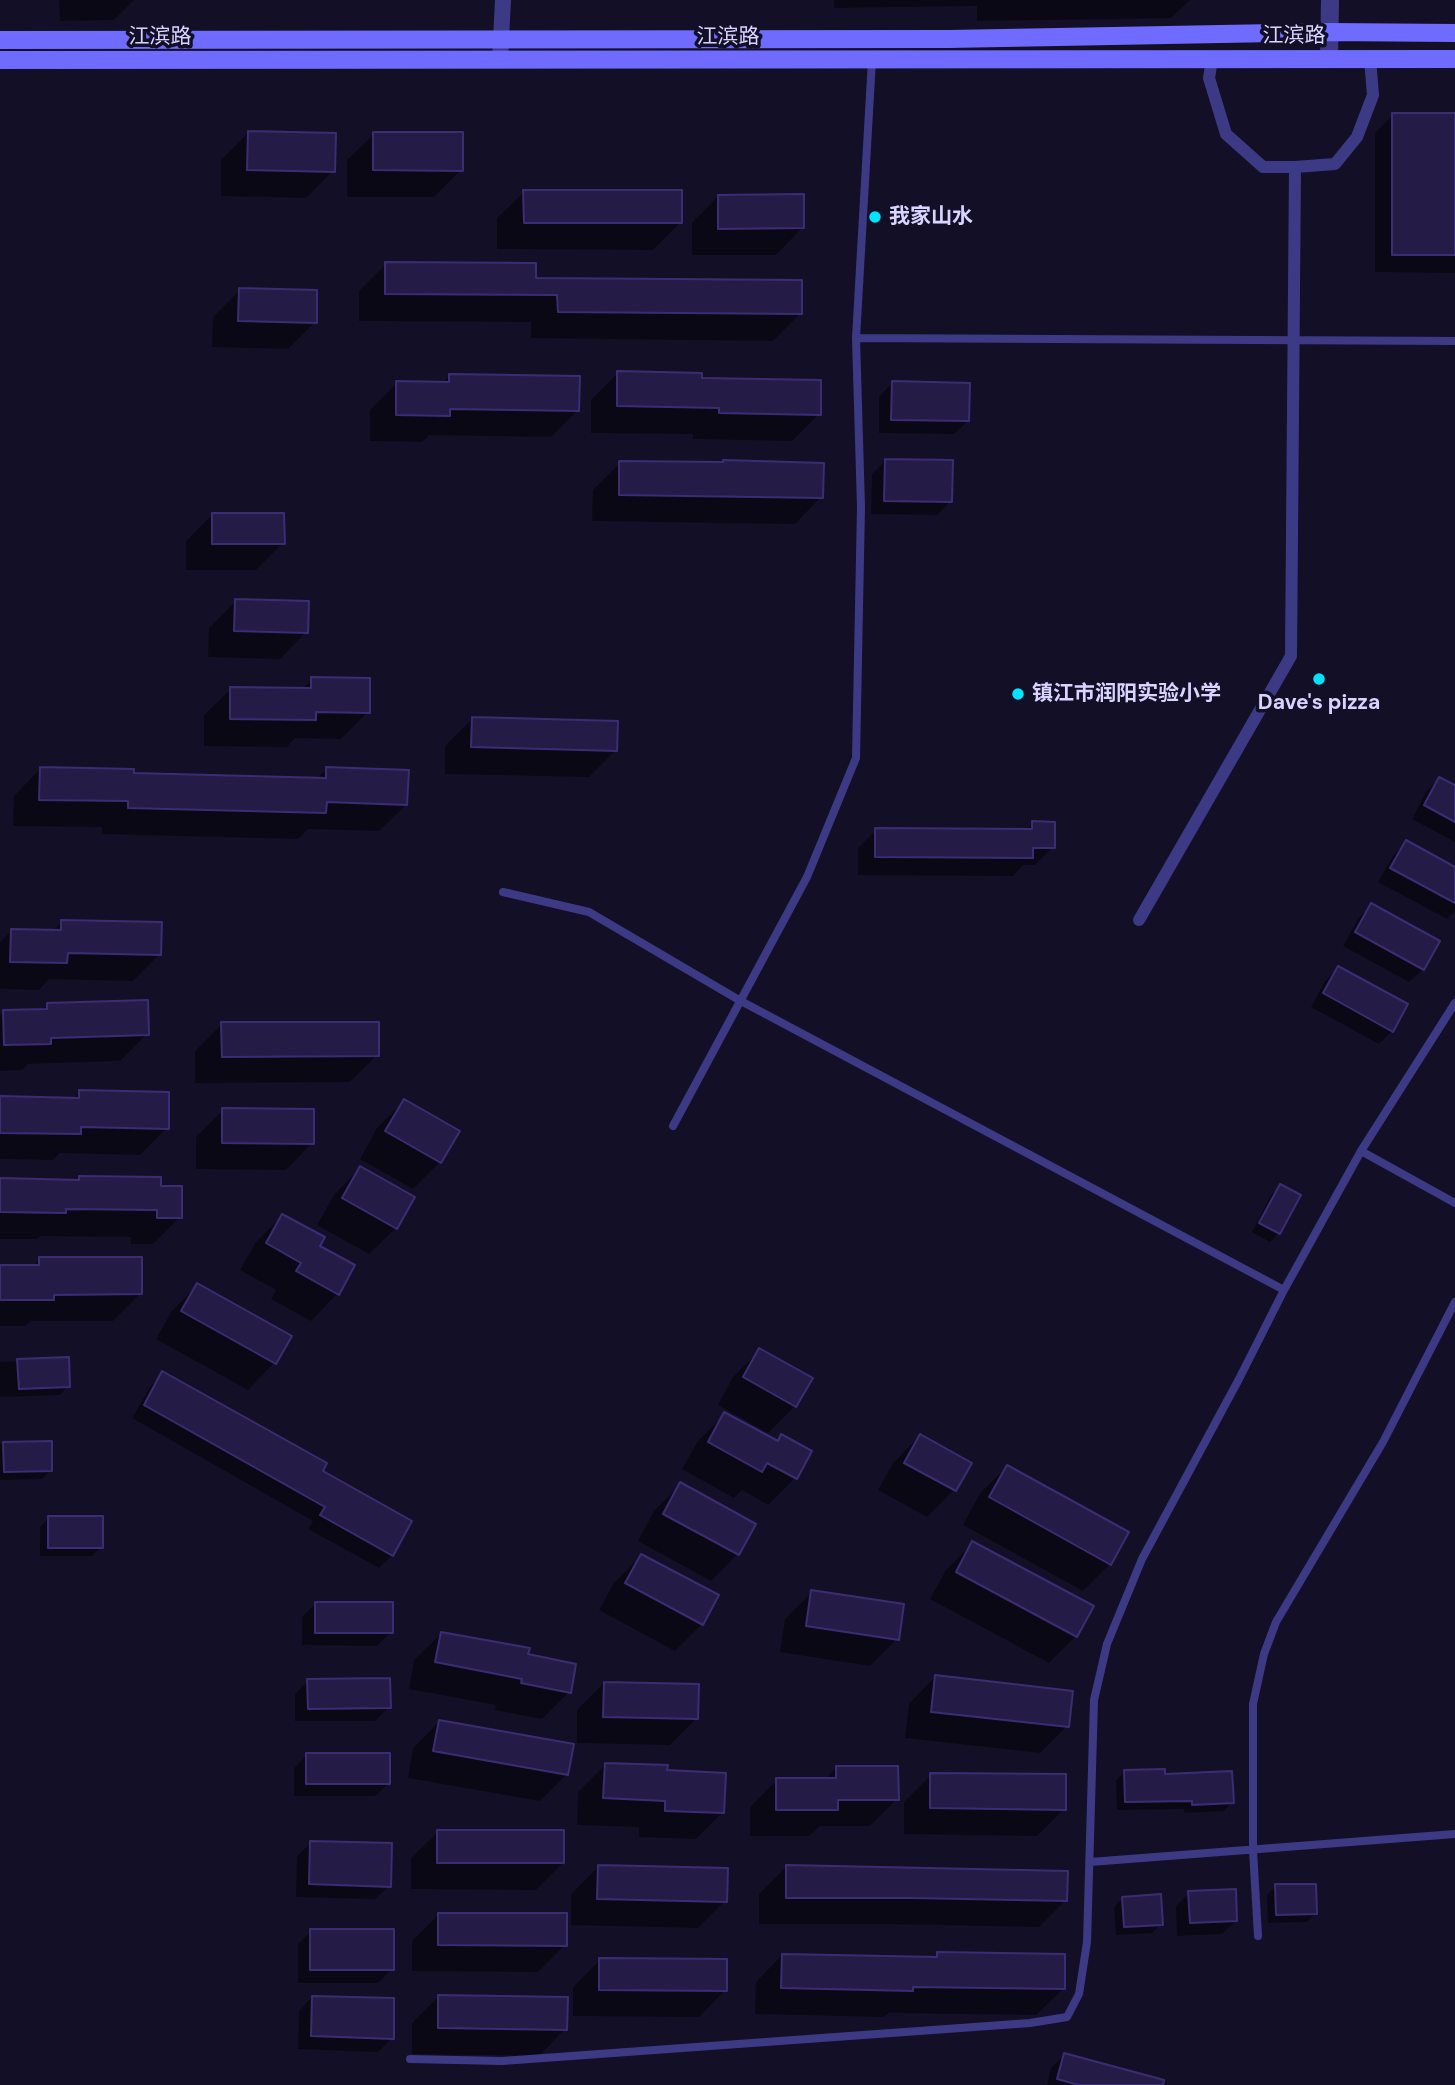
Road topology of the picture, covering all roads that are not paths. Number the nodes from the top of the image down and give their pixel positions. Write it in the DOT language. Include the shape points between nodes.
graph roads {
  1 [pos="503,0"];
  2 [pos="1330,0"];
  3 [pos="1330,32"];
  4 [pos="1455,33"];
  5 [pos="0,40"];
  6 [pos="500,50"];
  7 [pos="1212,59"];
  8 [pos="1329,59"];
  9 [pos="1370,59"];
  10 [pos="1455,59"];
  11 [pos="0,60"];
  12 [pos="872,60"];
  13 [pos="1295,167"];
  14 [pos="856,338"];
  15 [pos="1293,340"];
  16 [pos="1455,341"];
  17 [pos="503,892"];
  18 [pos="1139,920"];
  19 [pos="739,1000"];
  20 [pos="1455,1003"];
  21 [pos="673,1126"];
  22 [pos="1361,1151"];
  23 [pos="1455,1203"];
  24 [pos="1284,1290"];
  25 [pos="1455,1302"];
  26 [pos="1455,1833"];
  27 [pos="1253,1850"];
  28 [pos="1090,1862"];
  29 [pos="1258,1936"];
  30 [pos="410,2059"];
  1 -- 6 [label="street"];
  2 -- 3 [label="street"];
  3 -- 4 [label="main road, 江滨路"];
  3 -- 6 [label="main road, 江滨路"];
  3 -- 8 [label="street"];
  5 -- 6 [label="main road, 江滨路"];
  6 -- 11 [label="main road, 江滨路"];
  6 -- 12 [label="main road, 江滨路"];
  7 -- 8 [label="main road, 江滨路"];
  7 -- 12 [label="main road, 江滨路"];
  7 -- 13 [label="street" via="1209,78 1227,134 1263,167"];
  8 -- 9 [label="main road, 江滨路"];
  9 -- 10 [label="main road, 江滨路"];
  9 -- 13 [label="street" via="1373,95 1357,137 1335,164"];
  12 -- 14 [label="lane"];
  13 -- 15 [label="street"];
  14 -- 15 [label="lane"];
  14 -- 19 [label="lane" via="861,508 856,758 807,877"];
  15 -- 16 [label="lane"];
  15 -- 18 [label="street" via="1291,656"];
  17 -- 19 [label="lane" via="589,912"];
  19 -- 21 [label="lane"];
  19 -- 24 [label="lane"];
  20 -- 22 [label="lane"];
  22 -- 23 [label="lane"];
  22 -- 24 [label="lane"];
  24 -- 28 [label="lane" via="1142,1559 1107,1644 1094,1700"];
  25 -- 27 [label="lane" via="1383,1442 1276,1622 1264,1654 1253,1704"];
  26 -- 27 [label="lane"];
  27 -- 28 [label="lane"];
  27 -- 29 [label="lane"];
  28 -- 30 [label="lane" via="1087,1942 1079,1994 1066,2017 502,2061"];
}
